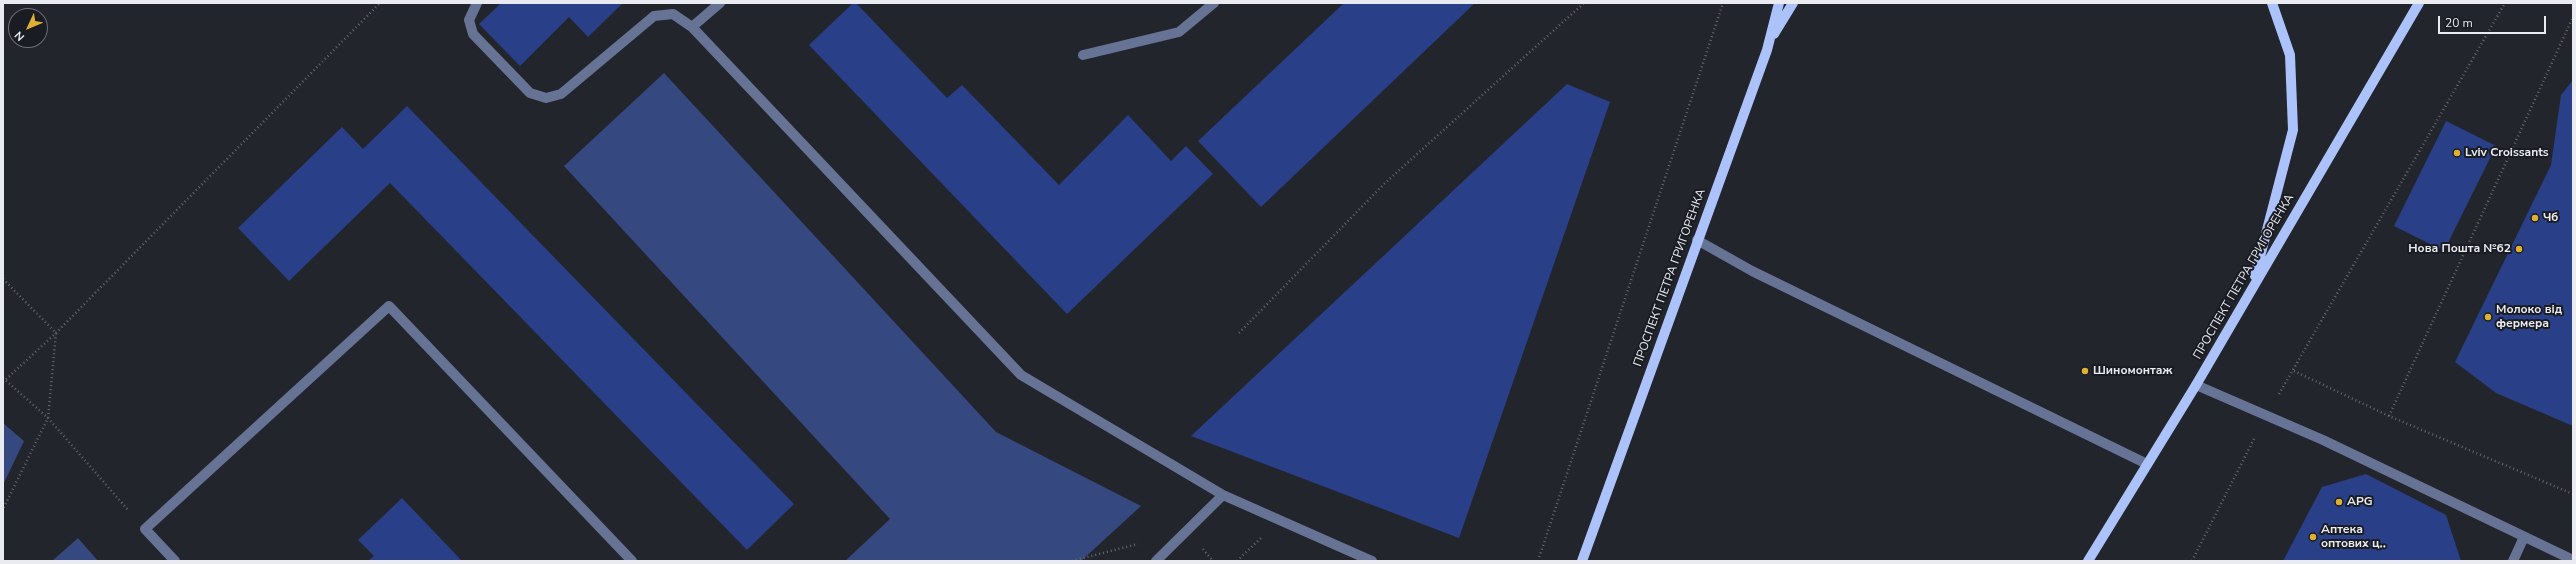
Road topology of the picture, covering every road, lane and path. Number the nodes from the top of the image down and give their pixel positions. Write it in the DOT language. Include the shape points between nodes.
graph roads {
  1 [pos="380,3"];
  2 [pos="477,3"];
  3 [pos="720,3"];
  4 [pos="1214,3"];
  5 [pos="1584,3"];
  6 [pos="1722,3"];
  7 [pos="1779,3"];
  8 [pos="1793,3"];
  9 [pos="2272,3"];
  10 [pos="2419,3"];
  11 [pos="2505,3"];
  12 [pos="2573,16"];
  13 [pos="692,27"];
  14 [pos="1768,42"];
  15 [pos="1083,55"];
  16 [pos="1697,240"];
  17 [pos="3,278"];
  18 [pos="2251,290"];
  19 [pos="56,333"];
  20 [pos="1239,333"];
  21 [pos="2294,371"];
  22 [pos="4,380"];
  23 [pos="2196,385"];
  24 [pos="2265,416"];
  25 [pos="2389,416"];
  26 [pos="48,418"];
  27 [pos="2147,464"];
  28 [pos="2573,494"];
  29 [pos="1223,495"];
  30 [pos="3,509"];
  31 [pos="1278,521"];
  32 [pos="145,529"];
  33 [pos="2524,537"];
  34 [pos="1143,542"];
  35 [pos="2573,560"];
  36 [pos="175,561"];
  37 [pos="632,561"];
  38 [pos="1072,561"];
  39 [pos="1156,561"];
  40 [pos="1237,561"];
  41 [pos="1372,561"];
  42 [pos="1538,561"];
  43 [pos="1582,561"];
  44 [pos="2088,561"];
  45 [pos="2192,561"];
  46 [pos="2513,561"];
  1 -- 19 [label="path"];
  2 -- 13 [label="lane" via="469,20 473,34 530,93 546,98 562,94 654,16 673,14"];
  3 -- 13 [label="lane"];
  4 -- 15 [label="lane" via="1179,32"];
  5 -- 20 [label="path" via="1384,184"];
  6 -- 42 [label="path"];
  7 -- 14 [label="main road, ПРОСПЕКТ ПЕТРА ГРИГОРЕНКА"];
  8 -- 14 [label="main road"];
  9 -- 18 [label="main road" via="2290,55 2293,130"];
  10 -- 18 [label="main road, ПРОСПЕКТ ПЕТРА ГРИГОРЕНКА"];
  11 -- 21 [label="path"];
  12 -- 25 [label="path"];
  13 -- 29 [label="lane" via="1021,375"];
  14 -- 16 [label="main road, ПРОСПЕКТ ПЕТРА ГРИГОРЕНКА"];
  16 -- 27 [label="lane" via="1752,271"];
  16 -- 43 [label="main road, ПРОСПЕКТ ПЕТРА ГРИГОРЕНКА"];
  17 -- 19 [label="path"];
  18 -- 23 [label="main road, ПРОСПЕКТ ПЕТРА ГРИГОРЕНКА"];
  19 -- 22 [label="path"];
  19 -- 26 [label="path"];
  21 -- 24 [label="path"];
  21 -- 25 [label="path"];
  22 -- 26 [label="path"];
  23 -- 24 [label="lane"];
  23 -- 27 [label="main road, ПРОСПЕКТ ПЕТРА ГРИГОРЕНКА"];
  24 -- 33 [label="lane" via="2323,440"];
  24 -- 45 [label="path"];
  25 -- 28 [label="path"];
  26 -- 30 [label="path"];
  26 -- 32 [label="path"];
  27 -- 44 [label="main road, ПРОСПЕКТ ПЕТРА ГРИГОРЕНКА"];
  29 -- 31 [label="lane"];
  29 -- 39 [label="lane"];
  31 -- 40 [label="path"];
  31 -- 41 [label="lane"];
  32 -- 36 [label="lane"];
  32 -- 37 [label="lane" via="389,306"];
  33 -- 35 [label="lane"];
  33 -- 46 [label="lane"];
  34 -- 38 [label="path"];
}
